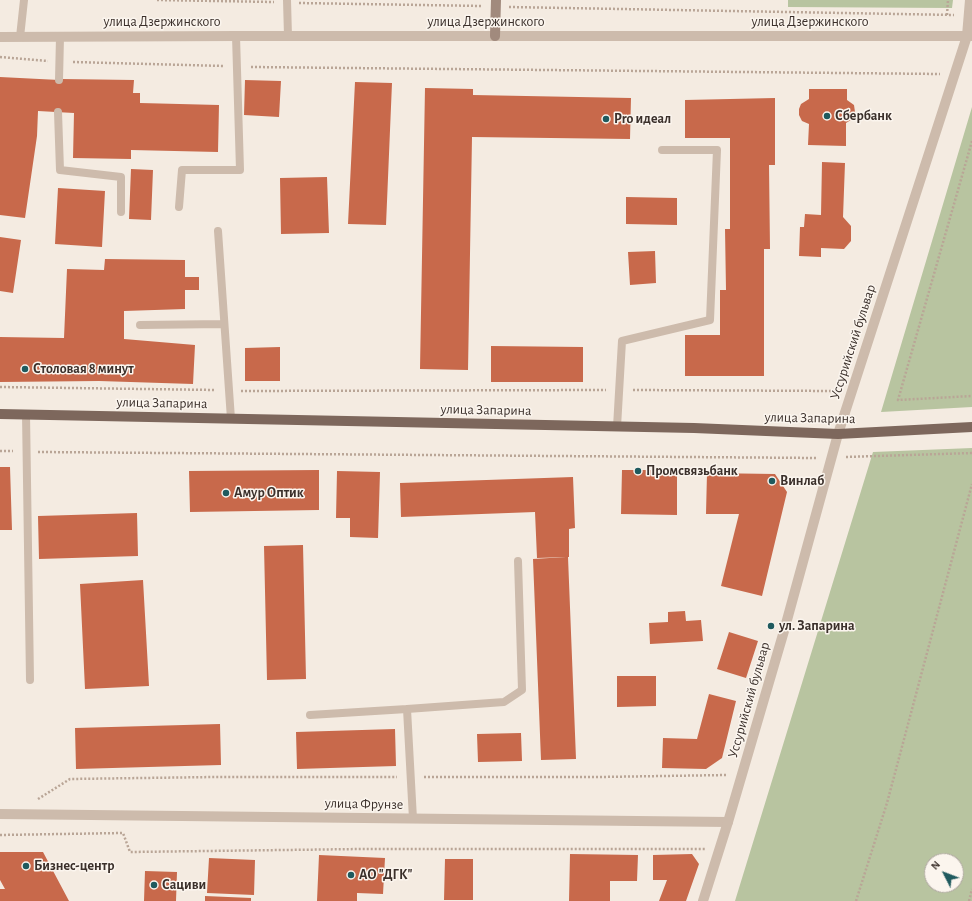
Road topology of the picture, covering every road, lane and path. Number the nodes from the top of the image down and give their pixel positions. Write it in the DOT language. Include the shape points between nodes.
graph roads {
  1 [pos="24,0"];
  2 [pos="157,0"];
  3 [pos="948,0"];
  4 [pos="970,0"];
  5 [pos="287,1"];
  6 [pos="499,3"];
  7 [pos="486,6"];
  8 [pos="947,15"];
  9 [pos="969,16"];
  10 [pos="236,36"];
  11 [pos="288,36"];
  12 [pos="495,36"];
  13 [pos="970,36"];
  14 [pos="0,37"];
  15 [pos="20,37"];
  16 [pos="60,37"];
  17 [pos="0,57"];
  18 [pos="60,62"];
  19 [pos="237,66"];
  20 [pos="955,74"];
  21 [pos="59,80"];
  22 [pos="58,112"];
  23 [pos="972,141"];
  24 [pos="662,150"];
  25 [pos="179,207"];
  26 [pos="121,212"];
  27 [pos="218,230"];
  28 [pos="224,324"];
  29 [pos="140,325"];
  30 [pos="0,387"];
  31 [pos="619,390"];
  32 [pos="229,391"];
  33 [pos="852,391"];
  34 [pos="972,396"];
  35 [pos="0,414"];
  36 [pos="26,414"];
  37 [pos="231,419"];
  38 [pos="972,426"];
  39 [pos="617,427"];
  40 [pos="838,434"];
  41 [pos="0,451"];
  42 [pos="26,452"];
  43 [pos="972,453"];
  44 [pos="832,458"];
  45 [pos="972,484"];
  46 [pos="518,561"];
  47 [pos="30,680"];
  48 [pos="407,709"];
  49 [pos="310,715"];
  50 [pos="742,775"];
  51 [pos="410,777"];
  52 [pos="35,801"];
  53 [pos="0,814"];
  54 [pos="413,819"];
  55 [pos="728,822"];
  56 [pos="0,835"];
  57 [pos="720,849"];
  58 [pos="972,889"];
  59 [pos="703,901"];
  60 [pos="856,901"];
  61 [pos="969,901"];
  1 -- 15 [label="lane"];
  2 -- 5 [label="path"];
  3 -- 8 [label="path"];
  4 -- 9 [label="street, Уссурийский бульвар"];
  5 -- 7 [label="path"];
  5 -- 11 [label="lane"];
  6 -- 8 [label="path"];
  6 -- 12 [label="main road"];
  8 -- 9 [label="path"];
  9 -- 13 [label="street, Уссурийский бульвар"];
  10 -- 11 [label="street, улица Дзержинского"];
  10 -- 16 [label="street, улица Дзержинского"];
  10 -- 19 [label="lane"];
  11 -- 12 [label="street, улица Дзержинского"];
  12 -- 13 [label="street, улица Дзержинского"];
  13 -- 20 [label="street, Уссурийский бульвар"];
  14 -- 15 [label="street, улица Дзержинского"];
  15 -- 16 [label="street, улица Дзержинского"];
  16 -- 18 [label="lane"];
  17 -- 18 [label="path"];
  18 -- 19 [label="path"];
  18 -- 21 [label="lane"];
  19 -- 20 [label="path"];
  19 -- 25 [label="lane" via="240,170 182,170"];
  20 -- 33 [label="street, Уссурийский бульвар"];
  22 -- 26 [label="lane" via="60,170 121,177"];
  23 -- 34 [label="path" via="898,400"];
  24 -- 31 [label="lane" via="717,150 710,320 622,342"];
  27 -- 28 [label="lane"];
  28 -- 29 [label="lane"];
  28 -- 32 [label="lane"];
  30 -- 32 [label="path"];
  31 -- 32 [label="path"];
  31 -- 33 [label="path"];
  31 -- 39 [label="lane"];
  32 -- 37 [label="lane"];
  33 -- 40 [label="street, Уссурийский бульвар"];
  35 -- 36 [label="main road, улица Запарина"];
  36 -- 37 [label="main road, улица Запарина"];
  36 -- 42 [label="lane"];
  37 -- 39 [label="main road, улица Запарина"];
  38 -- 40 [label="main road, улица Запарина"];
  39 -- 40 [label="main road, улица Запарина"];
  40 -- 44 [label="street, Уссурийский бульвар"];
  41 -- 42 [label="path"];
  42 -- 44 [label="path"];
  42 -- 47 [label="lane"];
  43 -- 44 [label="path"];
  44 -- 50 [label="street, Уссурийский бульвар"];
  45 -- 60 [label="path" via="887,803"];
  46 -- 48 [label="lane" via="522,690 504,702"];
  48 -- 49 [label="lane"];
  48 -- 51 [label="lane"];
  50 -- 51 [label="path"];
  50 -- 55 [label="street, Уссурийский бульвар"];
  51 -- 52 [label="path" via="70,780"];
  51 -- 54 [label="lane"];
  53 -- 54 [label="street, улица Фрунзе"];
  54 -- 55 [label="street, улица Фрунзе"];
  55 -- 57 [label="street, Уссурийский бульвар"];
  56 -- 57 [label="path" via="124,833 130,852"];
  57 -- 59 [label="street, Уссурийский бульвар"];
  58 -- 61 [label="path"];
}
